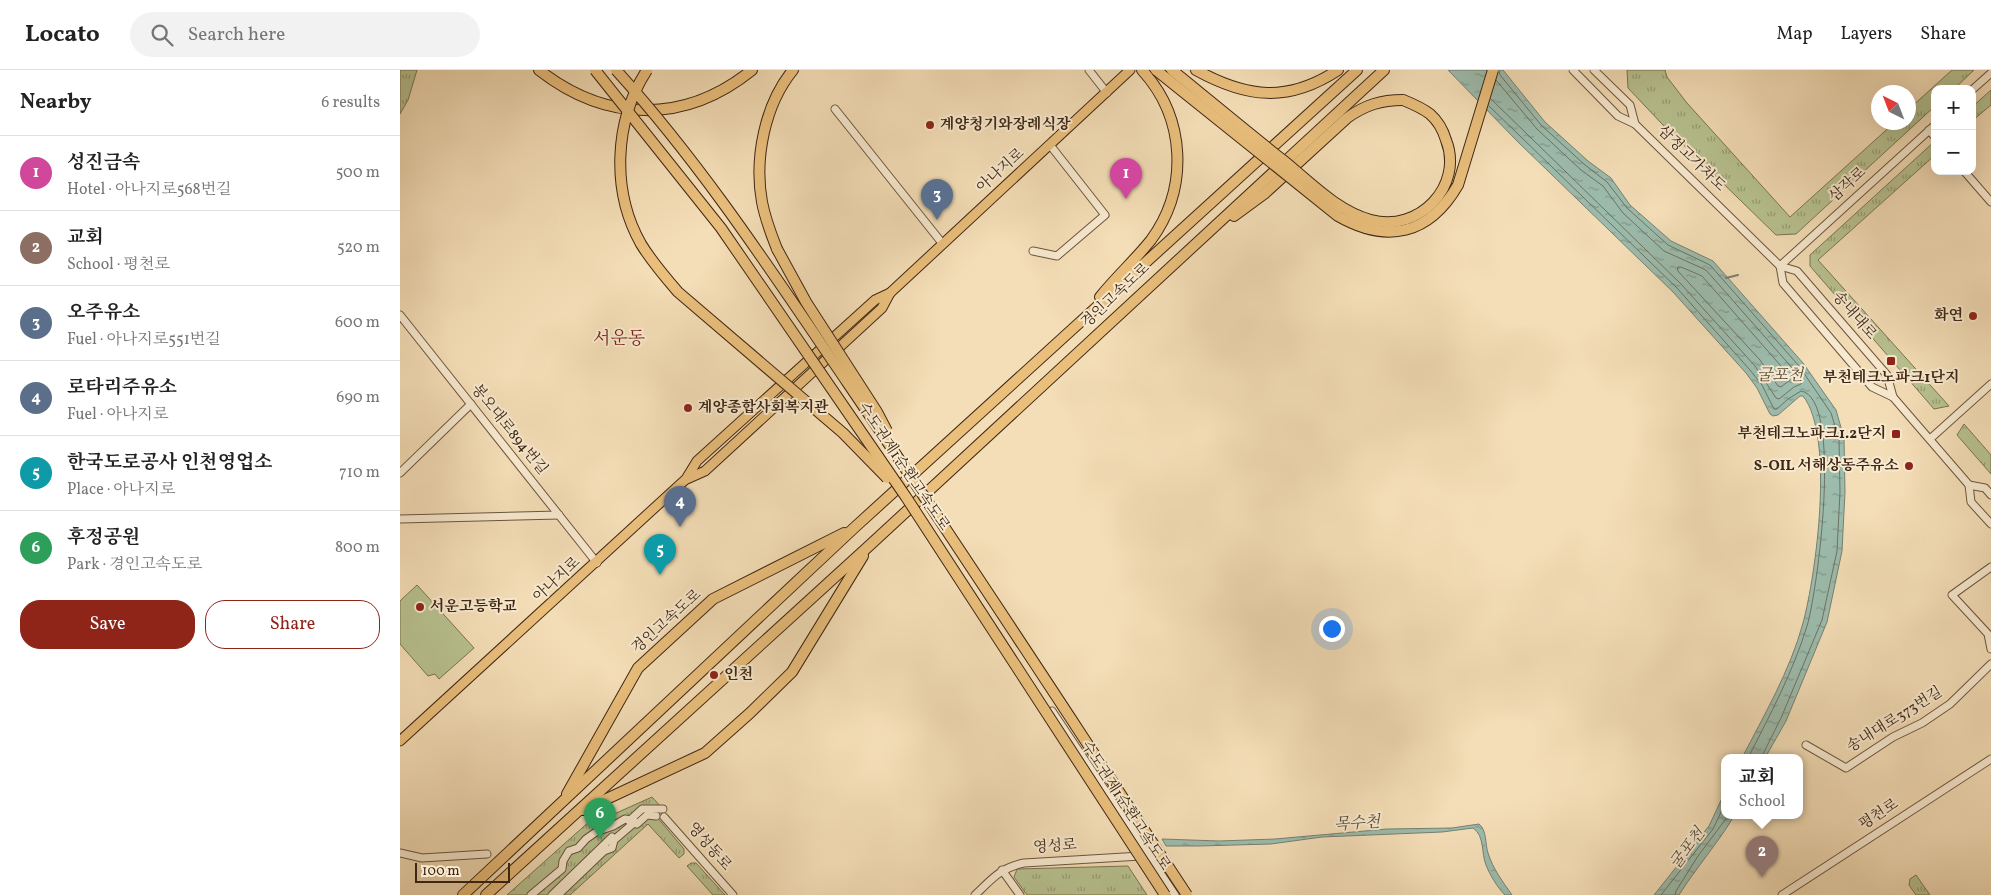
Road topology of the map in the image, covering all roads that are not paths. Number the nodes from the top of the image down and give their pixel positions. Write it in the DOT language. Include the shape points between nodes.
graph roads {
  1 [pos="539,70"];
  2 [pos="594,70"];
  3 [pos="616,70"];
  4 [pos="647,70"];
  5 [pos="752,70"];
  6 [pos="793,70"];
  7 [pos="1089,70"];
  8 [pos="1130,70"];
  9 [pos="1142,70"];
  10 [pos="1156,70"];
  11 [pos="1172,70"];
  12 [pos="1196,70"];
  13 [pos="1338,70"];
  14 [pos="1357,70"];
  15 [pos="1384,70"];
  16 [pos="1493,70"];
  17 [pos="1573,70"];
  18 [pos="1594,70"];
  19 [pos="1991,73"];
  20 [pos="1976,86"];
  21 [pos="1107,93"];
  22 [pos="835,109"];
  23 [pos="1635,124"];
  24 [pos="1931,128"];
  25 [pos="1050,145"];
  26 [pos="1967,175"];
  27 [pos="1991,202"];
  28 [pos="1727,213"];
  29 [pos="1198,241"];
  30 [pos="942,243"];
  31 [pos="1034,251"];
  32 [pos="1780,266"];
  33 [pos="400,315"];
  34 [pos="1082,321"];
  35 [pos="1991,384"];
  36 [pos="1893,397"];
  37 [pos="471,404"];
  38 [pos="1930,439"];
  39 [pos="901,461"];
  40 [pos="400,473"];
  41 [pos="1969,485"];
  42 [pos="1991,495"];
  43 [pos="906,497"];
  44 [pos="559,515"];
  45 [pos="400,519"];
  46 [pos="1991,524"];
  47 [pos="854,528"];
  48 [pos="870,544"];
  49 [pos="596,562"];
  50 [pos="1991,567"];
  51 [pos="1991,649"];
  52 [pos="1991,664"];
  53 [pos="1052,711"];
  54 [pos="400,741"];
  55 [pos="1806,745"];
  56 [pos="1991,759"];
  57 [pos="562,803"];
  58 [pos="661,814"];
  59 [pos="573,815"];
  60 [pos="630,820"];
  61 [pos="596,832"];
  62 [pos="612,837"];
  63 [pos="400,853"];
  64 [pos="487,854"];
  65 [pos="1149,855"];
  66 [pos="1002,870"];
  67 [pos="1171,894"];
  68 [pos="463,895"];
  69 [pos="486,895"];
  70 [pos="531,895"];
  71 [pos="552,895"];
  72 [pos="558,895"];
  73 [pos="733,895"];
  74 [pos="975,895"];
  75 [pos="1020,895"];
  76 [pos="1187,895"];
  77 [pos="1782,895"];
  1 -- 5 [label="highway" via="554,82 589,100 642,111 695,103 736,83"];
  2 -- 43 [label="highway, 수도권제1순환고속도로, bridge" via="721,228"];
  3 -- 39 [label="highway, 수도권제1순환고속도로, bridge" via="740,225"];
  4 -- 43 [label="highway, bridge" via="637,85 620,146 621,182 641,243 658,270 678,292 843,433"];
  6 -- 39 [label="highway, bridge" via="778,94 761,147 762,200 766,221 788,272 877,412"];
  7 -- 21 [label="street"];
  8 -- 21 [label="main road, 아나지로"];
  9 -- 34 [label="highway" via="1166,105 1174,128 1178,172 1173,194 1152,238 1108,286"];
  10 -- 16 [label="highway, bridge" via="1338,216 1353,225 1387,233 1421,225 1451,197 1458,185"];
  11 -- 29 [label="highway, bridge" via="1328,197 1372,221 1388,222 1415,216 1438,200 1451,166 1449,147 1442,128 1431,115 1416,106 1403,100 1373,103 1347,118 1264,194"];
  12 -- 13 [label="highway" via="1241,90 1281,94 1303,88"];
  14 -- 34 [label="highway, 경인고속도로"];
  15 -- 29 [label="highway, 경인고속도로"];
  17 -- 23 [label="street, 삼정고가차도" via="1618,116"];
  18 -- 23 [label="street, 삼정고가차도" via="1630,105"];
  19 -- 20 [label="street"];
  21 -- 25 [label="main road, 아나지로"];
  22 -- 30 [label="street"];
  23 -- 28 [label="street, 삼정고가차도"];
  24 -- 32 [label="street, 삼작로"];
  25 -- 30 [label="main road, 아나지로"];
  25 -- 31 [label="street" via="1105,215 1056,256"];
  26 -- 27 [label="street"];
  28 -- 32 [label="street, 송내대로"];
  29 -- 48 [label="highway, 경인고속도로"];
  30 -- 49 [label="main road, 아나지로" via="890,293 875,300 697,461 686,479"];
  32 -- 36 [label="street, 송내대로" via="1783,283 1872,387"];
  32 -- 36 [label="street, 송내대로" via="1797,271 1887,375"];
  33 -- 37 [label="street, 봉오대로894번길"];
  34 -- 47 [label="highway, 경인고속도로"];
  35 -- 38 [label="street"];
  36 -- 38 [label="street, 송내대로"];
  37 -- 40 [label="street"];
  37 -- 44 [label="street, 봉오대로894번길"];
  38 -- 41 [label="street, 송내대로"];
  39 -- 76 [label="highway, 수도권제1순환고속도로, bridge"];
  41 -- 42 [label="street, 송내대로" via="1985,488"];
  41 -- 46 [label="street, 송내대로" via="1971,502"];
  43 -- 67 [label="highway, 수도권제1순환고속도로, bridge"];
  44 -- 45 [label="street"];
  44 -- 49 [label="street, 봉오대로894번길"];
  47 -- 57 [label="highway, 경인고속도로"];
  47 -- 57 [label="highway, 경인고속도로" via="713,599 638,668"];
  48 -- 59 [label="highway, 경인고속도로"];
  48 -- 59 [label="highway, 경인고속도로" via="792,672 744,718 705,753"];
  49 -- 54 [label="main road, 아나지로"];
  50 -- 51 [label="street" via="1952,594 1988,634"];
  52 -- 55 [label="street, 송내대로373번길" via="1950,704 1846,768"];
  53 -- 65 [label="street"];
  56 -- 77 [label="street, 평천로"];
  57 -- 68 [label="highway, 경인고속도로"];
  58 -- 60 [label="street" via="642,809"];
  58 -- 72 [label="street" via="647,815 637,824 635,822 614,840 612,848 604,851"];
  58 -- 73 [label="street, 영성동로"];
  59 -- 69 [label="highway, 경인고속도로"];
  60 -- 61 [label="street" via="625,819"];
  60 -- 62 [label="street"];
  61 -- 62 [label="street" via="603,839"];
  61 -- 70 [label="street" via="578,848 569,851 562,869"];
  62 -- 71 [label="street"];
  63 -- 64 [label="street" via="422,858"];
  65 -- 66 [label="street, 영성로" via="1024,863"];
  65 -- 67 [label="street"];
  66 -- 74 [label="street, 영성로"];
  66 -- 75 [label="street"];
}
